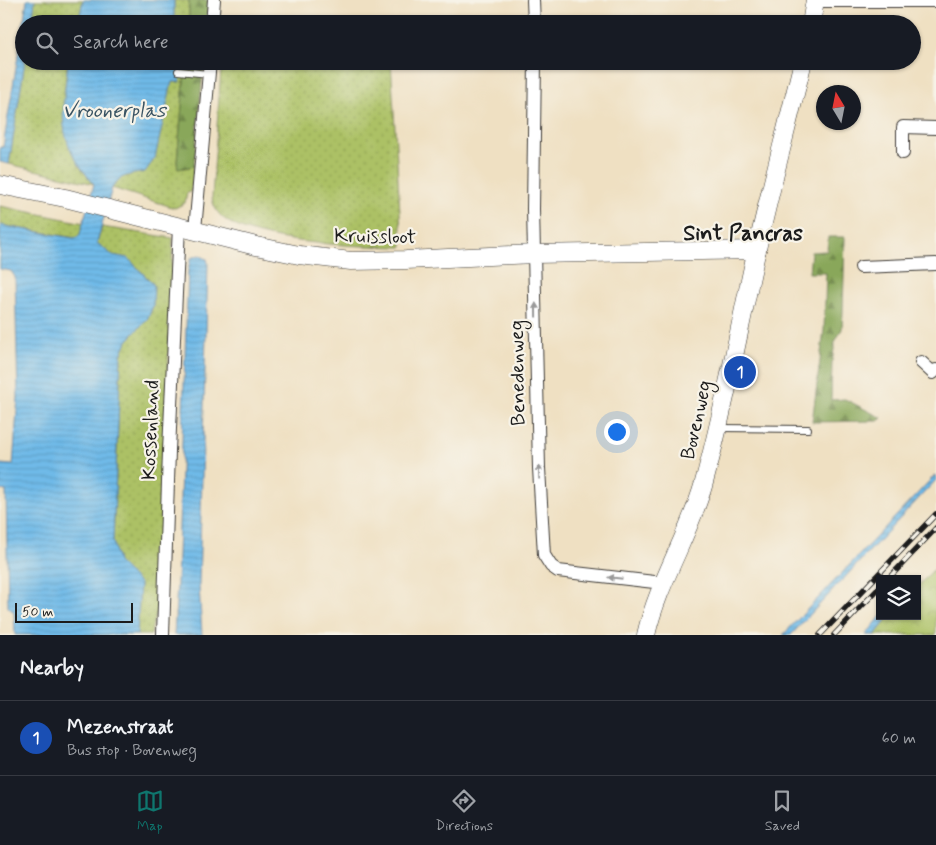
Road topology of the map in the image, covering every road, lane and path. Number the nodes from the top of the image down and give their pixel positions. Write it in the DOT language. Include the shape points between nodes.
graph roads {
  1 [pos="214,0"];
  2 [pos="533,0"];
  3 [pos="815,0"];
  4 [pos="936,1"];
  5 [pos="213,15"];
  6 [pos="534,15"];
  7 [pos="812,15"];
  8 [pos="186,70"];
  9 [pos="209,70"];
  10 [pos="535,70"];
  11 [pos="801,70"];
  12 [pos="178,71"];
  13 [pos="936,128"];
  14 [pos="903,153"];
  15 [pos="0,185"];
  16 [pos="187,228"];
  17 [pos="757,250"];
  18 [pos="534,254"];
  19 [pos="936,264"];
  20 [pos="861,267"];
  21 [pos="921,362"];
  22 [pos="936,370"];
  23 [pos="718,428"];
  24 [pos="808,429"];
  25 [pos="663,583"];
  26 [pos="164,635"];
  27 [pos="646,635"];
  1 -- 5 [label="street"];
  2 -- 6 [label="street"];
  3 -- 4 [label="street"];
  3 -- 7 [label="street"];
  8 -- 12 [label="lane"];
  9 -- 16 [label="street, Kossenland"];
  10 -- 18 [label="street, Benedenweg"];
  11 -- 17 [label="street, Bovenweg"];
  13 -- 14 [label="street" via="903,127"];
  15 -- 16 [label="street, Kruissloot"];
  16 -- 18 [label="street, Kruissloot" via="281,251 351,261"];
  16 -- 26 [label="street, Kossenland" via="169,442"];
  17 -- 18 [label="street, Kruissloot"];
  17 -- 23 [label="street, Bovenweg"];
  25 -- 18 [label="street, Benedenweg, one-way" via="558,571 544,555"];
  19 -- 20 [label="street"];
  21 -- 22 [label="street" via="933,373"];
  23 -- 24 [label="lane"];
  23 -- 25 [label="street, Bovenweg" via="699,498"];
  25 -- 27 [label="street, Bovenweg"];
}
